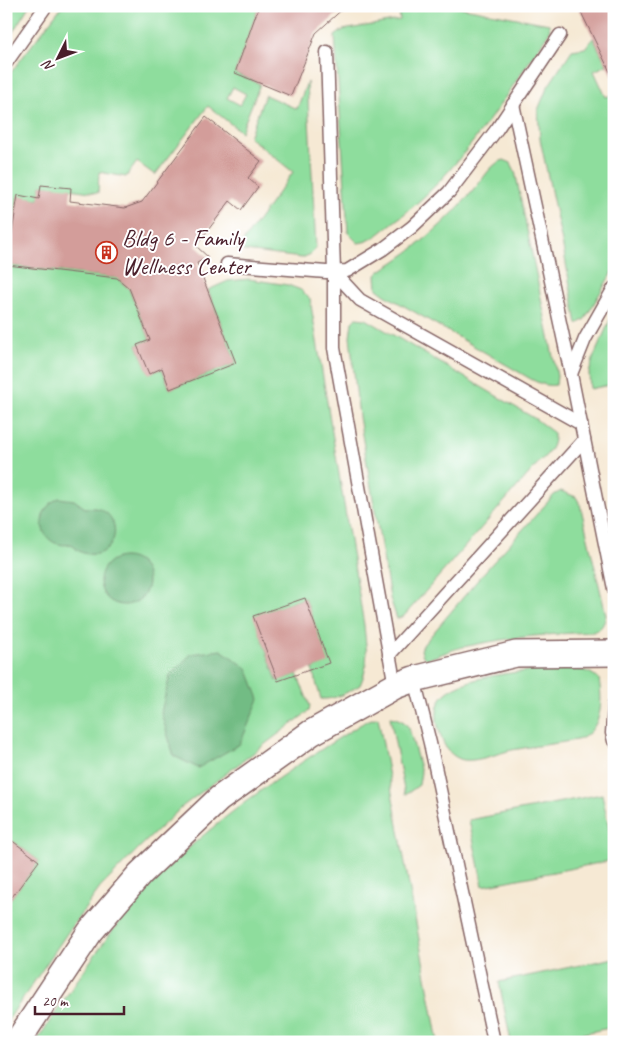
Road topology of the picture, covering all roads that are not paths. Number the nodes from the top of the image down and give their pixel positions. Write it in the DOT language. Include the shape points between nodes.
graph roads {
  1 [pos="46,6"];
  2 [pos="560,35"];
  3 [pos="327,52"];
  4 [pos="6,63"];
  5 [pos="513,104"];
  6 [pos="227,264"];
  7 [pos="334,272"];
  8 [pos="614,288"];
  9 [pos="571,374"];
  10 [pos="581,424"];
  11 [pos="584,440"];
  12 [pos="614,589"];
  13 [pos="614,653"];
  14 [pos="389,655"];
  15 [pos="404,683"];
  16 [pos="614,705"];
  17 [pos="614,741"];
  18 [pos="16,1042"];
  19 [pos="494,1042"];
  1 -- 4 [label="lane"];
  2 -- 5 [label="lane"];
  3 -- 7 [label="lane"];
  5 -- 7 [label="lane" via="449,192 383,249 346,271"];
  5 -- 9 [label="lane"];
  6 -- 7 [label="lane"];
  7 -- 10 [label="lane" via="360,300"];
  7 -- 14 [label="lane" via="334,348"];
  8 -- 9 [label="lane" via="585,339"];
  9 -- 10 [label="lane"];
  10 -- 11 [label="lane"];
  11 -- 12 [label="lane"];
  11 -- 14 [label="lane"];
  13 -- 15 [label="street" via="516,654"];
  14 -- 15 [label="lane"];
  15 -- 18 [label="street" via="311,733 218,799 140,874 90,932"];
  15 -- 19 [label="lane" via="430,742"];
  16 -- 17 [label="lane"];
}
